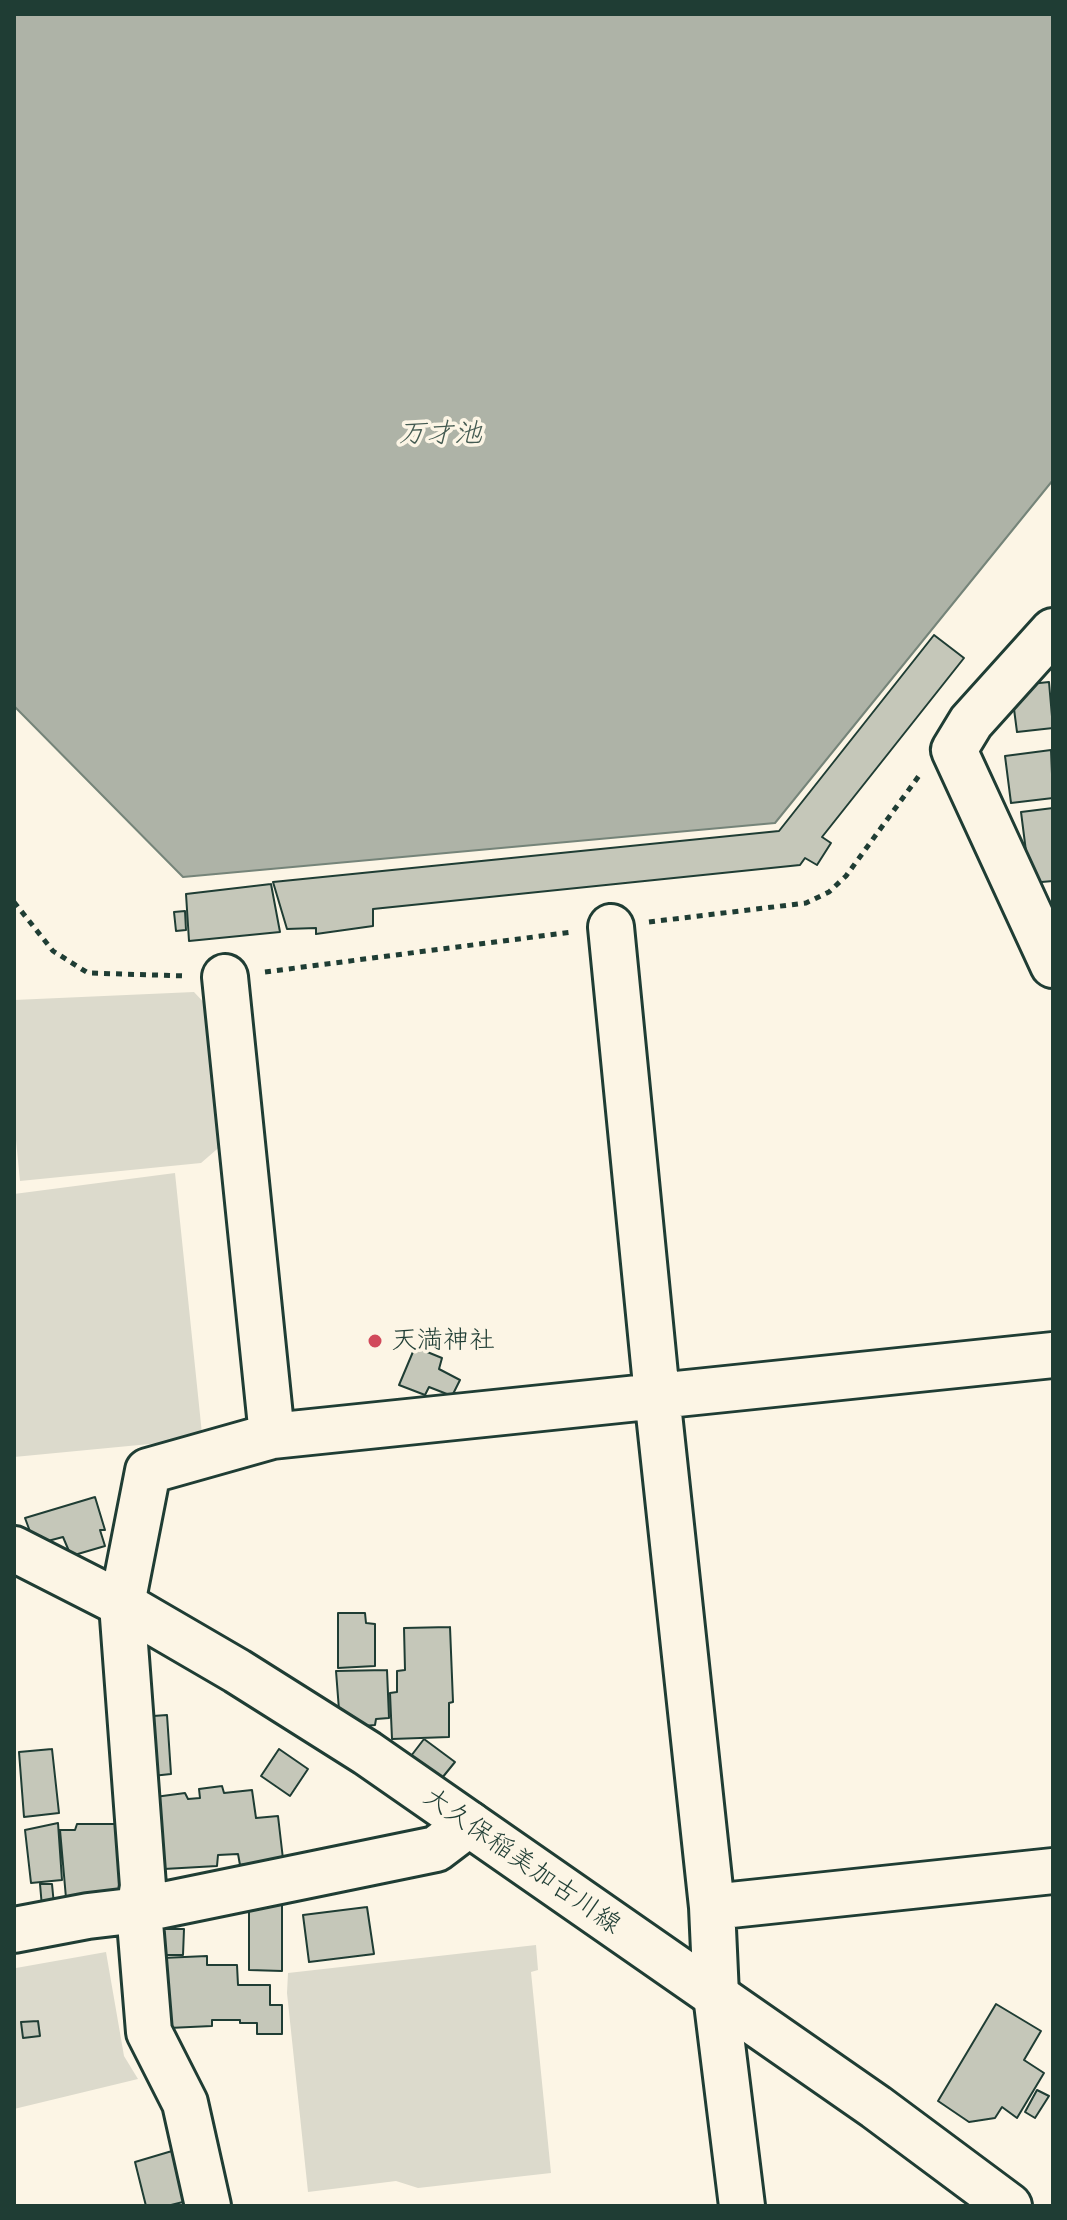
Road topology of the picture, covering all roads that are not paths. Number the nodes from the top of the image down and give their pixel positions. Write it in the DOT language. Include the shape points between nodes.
graph roads {
  1 [pos="1053,631"];
  2 [pos="611,927"];
  3 [pos="1053,965"];
  4 [pos="225,977"];
  5 [pos="1053,1355"];
  6 [pos="657,1395"];
  7 [pos="272,1436"];
  8 [pos="14,1549"];
  9 [pos="122,1604"];
  10 [pos="469,1824"];
  11 [pos="1053,1871"];
  12 [pos="712,1907"];
  13 [pos="139,1910"];
  14 [pos="14,1930"];
  15 [pos="716,1995"];
  16 [pos="208,2206"];
  17 [pos="742,2206"];
  18 [pos="1009,2206"];
  1 -- 3 [label="street" via="971,722 954,750"];
  2 -- 6 [label="street"];
  4 -- 7 [label="street"];
  5 -- 6 [label="street"];
  6 -- 7 [label="street"];
  6 -- 12 [label="street"];
  7 -- 9 [label="street" via="148,1471"];
  8 -- 9 [label="street, 大久保稲美加古川線"];
  9 -- 10 [label="street, 大久保稲美加古川線" via="367,1753"];
  9 -- 13 [label="street" via="143,1886"];
  10 -- 13 [label="street" via="436,1849"];
  10 -- 15 [label="street, 大久保稲美加古川線"];
  11 -- 12 [label="street"];
  12 -- 15 [label="street"];
  13 -- 14 [label="street"];
  13 -- 16 [label="street" via="149,2032 185,2103"];
  15 -- 17 [label="street"];
  15 -- 18 [label="street, 大久保稲美加古川線"];
}
